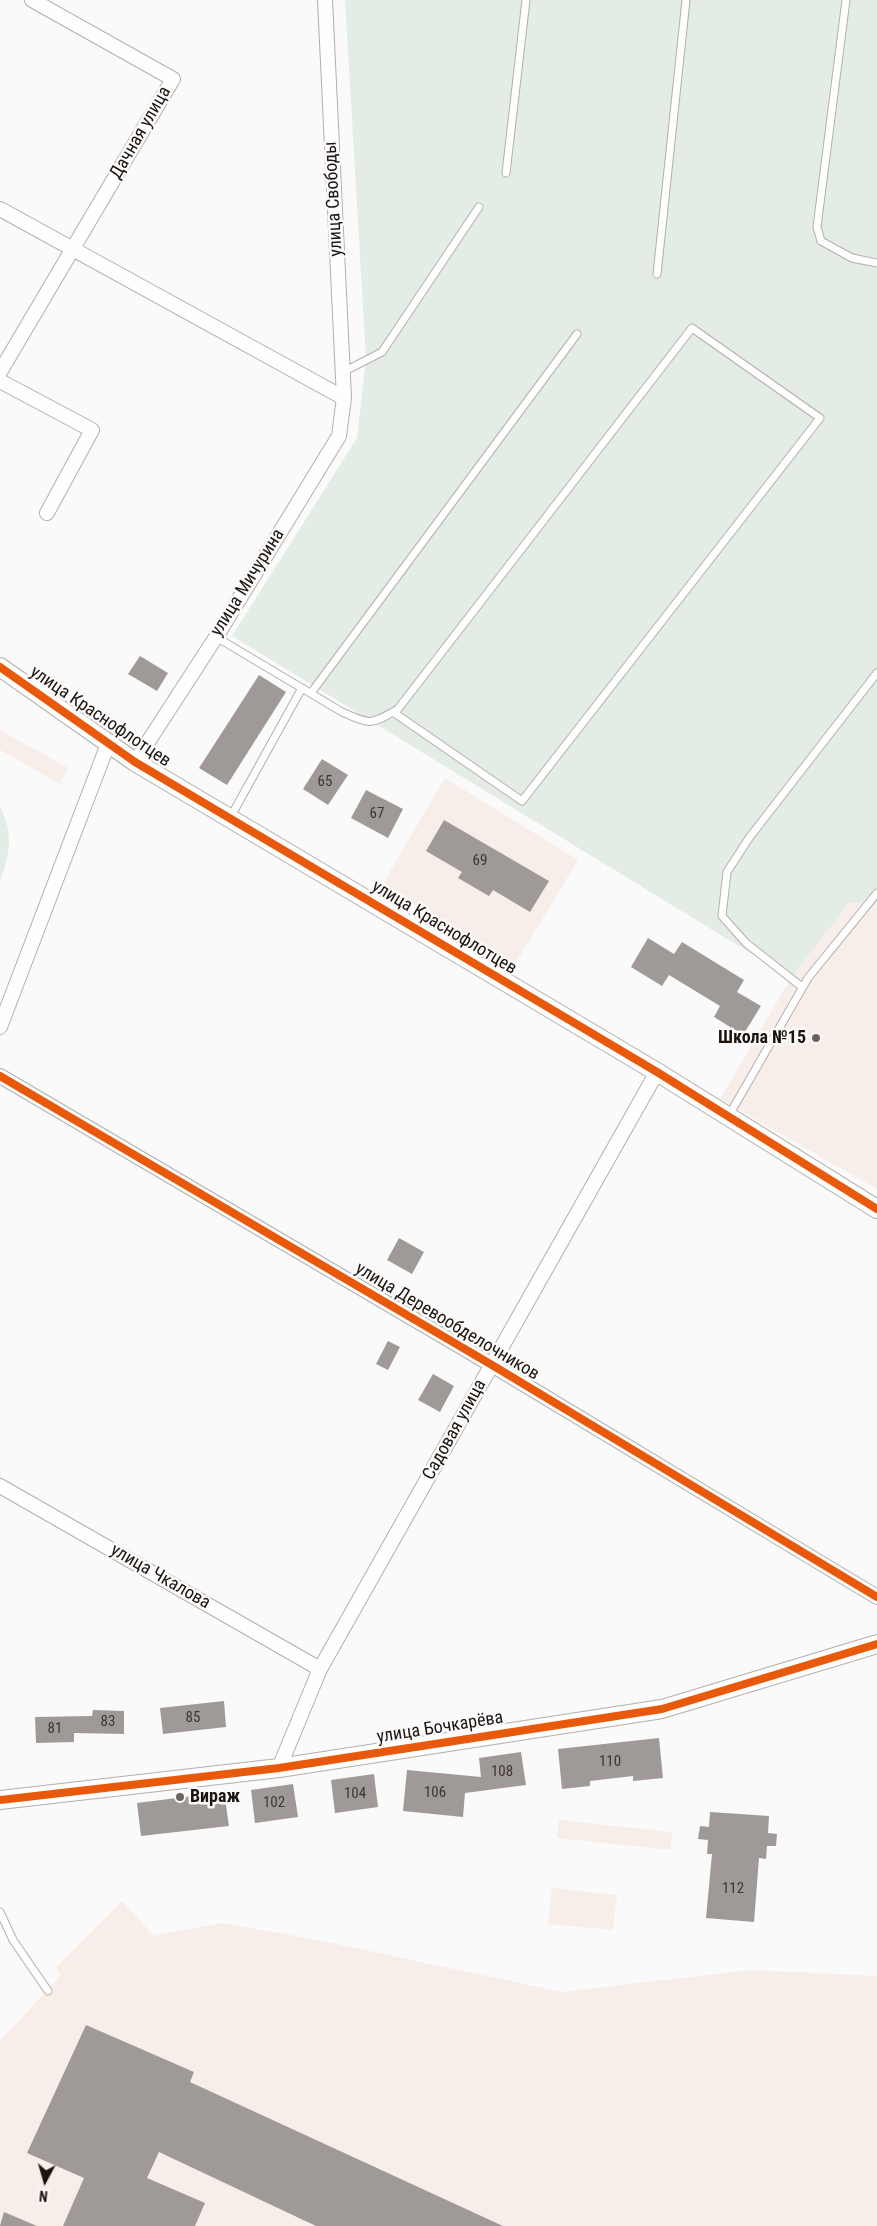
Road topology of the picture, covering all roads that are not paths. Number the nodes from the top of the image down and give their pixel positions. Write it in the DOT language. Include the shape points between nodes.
graph roads {
  1 [pos="32,0"];
  2 [pos="324,0"];
  3 [pos="526,0"];
  4 [pos="686,0"];
  5 [pos="846,0"];
  6 [pos="506,173"];
  7 [pos="479,207"];
  8 [pos="0,209"];
  9 [pos="73,250"];
  10 [pos="877,263"];
  11 [pos="657,274"];
  12 [pos="577,334"];
  13 [pos="0,372"];
  14 [pos="343,372"];
  15 [pos="0,381"];
  16 [pos="344,398"];
  17 [pos="47,513"];
  18 [pos="216,636"];
  19 [pos="0,667"];
  20 [pos="877,673"];
  21 [pos="302,688"];
  22 [pos="311,693"];
  23 [pos="393,712"];
  24 [pos="108,744"];
  25 [pos="135,762"];
  26 [pos="230,819"];
  27 [pos="877,893"];
  28 [pos="802,987"];
  29 [pos="0,1027"];
  30 [pos="657,1072"];
  31 [pos="0,1076"];
  32 [pos="728,1117"];
  33 [pos="877,1209"];
  34 [pos="492,1365"];
  35 [pos="0,1486"];
  36 [pos="877,1597"];
  37 [pos="877,1644"];
  38 [pos="320,1669"];
  39 [pos="279,1768"];
  40 [pos="0,1800"];
  41 [pos="0,1912"];
  42 [pos="48,1991"];
  1 -- 9 [label="street, Дачная улица" via="173,79"];
  2 -- 14 [label="street, улица Свободы"];
  3 -- 6 [label="lane"];
  4 -- 11 [label="lane"];
  5 -- 10 [label="lane" via="817,227 821,241 852,258"];
  7 -- 14 [label="lane" via="382,352"];
  8 -- 9 [label="street"];
  9 -- 13 [label="street, Дачная улица"];
  9 -- 16 [label="street"];
  12 -- 22 [label="lane"];
  14 -- 16 [label="street, улица Свободы"];
  15 -- 17 [label="street" via="92,430"];
  16 -- 18 [label="street, улица Мичурина" via="339,436"];
  18 -- 21 [label="lane"];
  18 -- 25 [label="street, улица Мичурина"];
  19 -- 24 [label="street, улица Краснофлотцев"];
  20 -- 28 [label="lane" via="749,838 727,872 722,916 746,943"];
  21 -- 22 [label="lane"];
  21 -- 26 [label="lane"];
  22 -- 23 [label="lane" via="364,722 374,723"];
  23 -- 23 [label="lane" via="692,328 820,418 522,801"];
  24 -- 25 [label="street, улица Краснофлотцев"];
  24 -- 29 [label="street"];
  25 -- 26 [label="street, улица Краснофлотцев"];
  26 -- 30 [label="street, улица Краснофлотцев"];
  27 -- 28 [label="lane"];
  28 -- 32 [label="lane"];
  30 -- 32 [label="street, улица Краснофлотцев"];
  30 -- 34 [label="street, Садовая улица"];
  31 -- 34 [label="street, улица Деревообделочников"];
  32 -- 33 [label="street, улица Краснофлотцев"];
  34 -- 36 [label="street, улица Деревообделочников"];
  34 -- 38 [label="street, Садовая улица"];
  35 -- 38 [label="street, улица Чкалова"];
  37 -- 39 [label="street, улица Бочкарёва" via="662,1709"];
  38 -- 39 [label="street, Садовая улица"];
  39 -- 40 [label="street, улица Бочкарёва"];
  41 -- 42 [label="lane" via="13,1940"];
}
